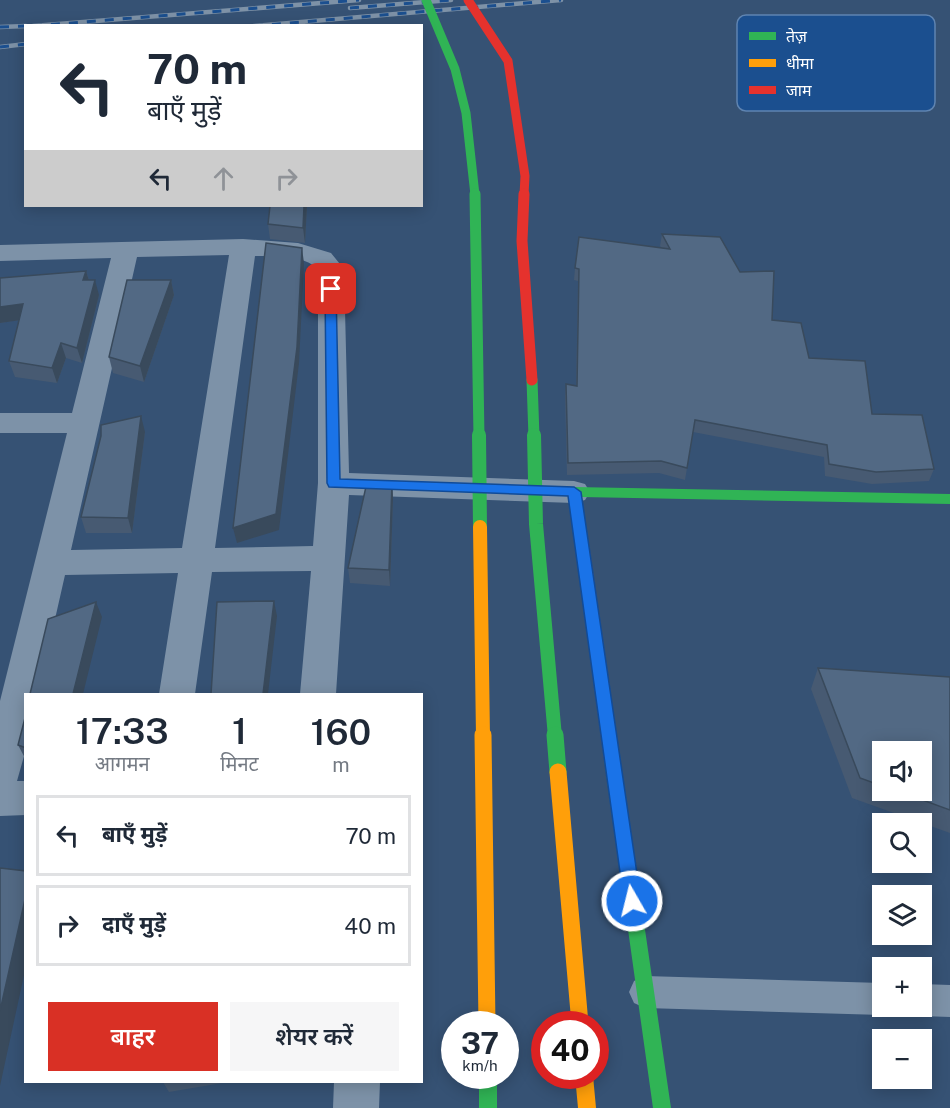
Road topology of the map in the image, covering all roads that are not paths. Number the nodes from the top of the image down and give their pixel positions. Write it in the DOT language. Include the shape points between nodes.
graph roads {
  1 [pos="426,0"];
  2 [pos="468,0"];
  3 [pos="243,247"];
  4 [pos="126,250"];
  5 [pos="0,253"];
  6 [pos="0,423"];
  7 [pos="84,423"];
  8 [pos="334,483"];
  9 [pos="574,492"];
  10 [pos="950,499"];
  11 [pos="329,558"];
  12 [pos="196,561"];
  13 [pos="51,563"];
  14 [pos="177,693"];
  15 [pos="318,693"];
  16 [pos="0,777"];
  17 [pos="24,798"];
  18 [pos="0,799"];
  19 [pos="645,992"];
  20 [pos="872,999"];
  21 [pos="932,1000"];
  22 [pos="950,1001"];
  23 [pos="487,1011"];
  24 [pos="579,1011"];
  25 [pos="357,1083"];
  26 [pos="488,1089"];
  27 [pos="585,1089"];
  28 [pos="356,1108"];
  29 [pos="488,1108"];
  30 [pos="587,1108"];
  31 [pos="662,1108"];
  1 -- 23 [label="main road, bridge" via="455,69 466,113 475,183"];
  2 -- 24 [label="main road, bridge" via="508,61 525,176 522,241 534,416 536,524"];
  3 -- 4 [label="street"];
  3 -- 8 [label="street" via="322,258 331,269"];
  3 -- 12 [label="street"];
  4 -- 5 [label="street"];
  4 -- 7 [label="street"];
  6 -- 7 [label="street"];
  7 -- 13 [label="street"];
  8 -- 9 [label="street"];
  8 -- 11 [label="street"];
  9 -- 10 [label="main road"];
  9 -- 19 [label="main road"];
  11 -- 12 [label="street"];
  11 -- 15 [label="street"];
  12 -- 13 [label="street"];
  12 -- 14 [label="street"];
  13 -- 16 [label="street"];
  17 -- 18 [label="street"];
  19 -- 20 [label="lane"];
  19 -- 31 [label="main road"];
  21 -- 22 [label="lane"];
  25 -- 28 [label="street"];
  26 -- 29 [label="main road"];
  27 -- 30 [label="main road"];
}
